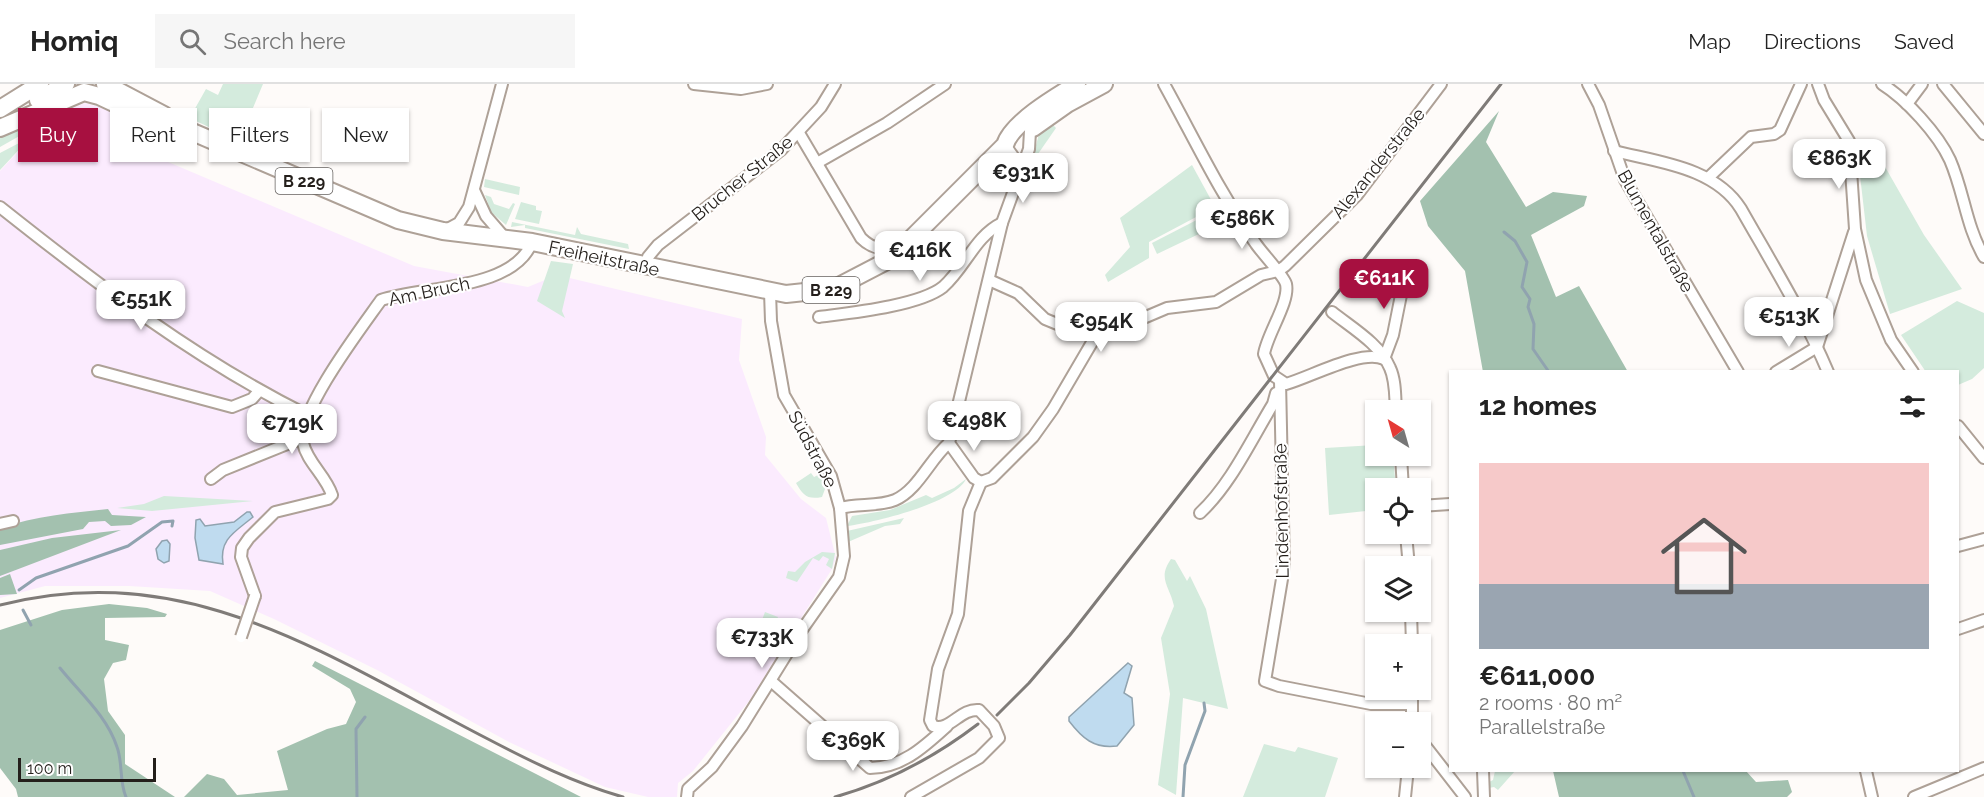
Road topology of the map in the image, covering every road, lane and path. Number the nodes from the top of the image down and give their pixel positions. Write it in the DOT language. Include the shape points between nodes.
graph roads {
  1 [pos="12,84"];
  2 [pos="40,84"];
  3 [pos="105,84"];
  4 [pos="502,84"];
  5 [pos="694,84"];
  6 [pos="767,84"];
  7 [pos="835,84"];
  8 [pos="945,84"];
  9 [pos="1077,84"];
  10 [pos="1104,84"];
  11 [pos="1164,84"];
  12 [pos="1441,84"];
  13 [pos="1587,84"];
  14 [pos="1801,84"];
  15 [pos="1818,84"];
  16 [pos="1882,84"];
  17 [pos="1922,84"];
  18 [pos="1943,84"];
  19 [pos="740,86"];
  20 [pos="72,89"];
  21 [pos="1907,104"];
  22 [pos="125,108"];
  23 [pos="151,108"];
  24 [pos="5,116"];
  25 [pos="1030,131"];
  26 [pos="799,133"];
  27 [pos="197,134"];
  28 [pos="1984,134"];
  29 [pos="1005,145"];
  30 [pos="1614,151"];
  31 [pos="817,162"];
  32 [pos="1018,177"];
  33 [pos="1708,178"];
  34 [pos="474,190"];
  35 [pos="0,207"];
  36 [pos="1002,223"];
  37 [pos="1855,229"];
  38 [pos="443,231"];
  39 [pos="505,238"];
  40 [pos="531,242"];
  41 [pos="909,242"];
  42 [pos="1984,257"];
  43 [pos="645,267"];
  44 [pos="1406,270"];
  45 [pos="1278,271"];
  46 [pos="989,280"];
  47 [pos="770,292"];
  48 [pos="1332,312"];
  49 [pos="819,316"];
  50 [pos="1062,326"];
  51 [pos="1816,346"];
  52 [pos="1384,358"];
  53 [pos="1736,370"];
  54 [pos="1779,370"];
  55 [pos="1827,370"];
  56 [pos="1912,370"];
  57 [pos="98,371"];
  58 [pos="1280,381"];
  59 [pos="259,391"];
  60 [pos="1395,400"];
  61 [pos="307,415"];
  62 [pos="1959,427"];
  63 [pos="302,438"];
  64 [pos="949,443"];
  65 [pos="1984,458"];
  66 [pos="211,479"];
  67 [pos="981,482"];
  68 [pos="1449,504"];
  69 [pos="1431,505"];
  70 [pos="840,508"];
  71 [pos="1200,513"];
  72 [pos="13,521"];
  73 [pos="0,524"];
  74 [pos="1984,539"];
  75 [pos="1959,546"];
  76 [pos="1984,620"];
  77 [pos="1959,629"];
  78 [pos="241,637"];
  79 [pos="771,681"];
  80 [pos="1412,700"];
  81 [pos="1412,704"];
  82 [pos="1412,712"];
  83 [pos="947,726"];
  84 [pos="1431,753"];
  85 [pos="1984,768"];
  86 [pos="1483,772"];
  87 [pos="1866,772"];
  88 [pos="1407,778"];
  89 [pos="688,793"];
  90 [pos="911,797"];
  91 [pos="1405,797"];
  92 [pos="1466,797"];
  93 [pos="1484,797"];
  94 [pos="1872,797"];
  95 [pos="1914,797"];
  1 -- 24 [label="main road" via="13,94"];
  2 -- 24 [label="main road"];
  3 -- 23 [label="main road, Freiheitstraße / B 229"];
  4 -- 34 [label="street"];
  5 -- 19 [label="street"];
  6 -- 19 [label="street"];
  7 -- 26 [label="street, Brucher Straße"];
  8 -- 31 [label="street" via="887,123"];
  9 -- 29 [label="main road, Freiheitstraße / B 229" via="1023,123 1008,136"];
  10 -- 25 [label="main road, Freiheitstraße / B 229"];
  11 -- 45 [label="street" via="1231,207"];
  12 -- 45 [label="street, Alexanderstraße" via="1357,195"];
  13 -- 30 [label="street, Blumentalstraße" via="1599,105"];
  14 -- 33 [label="street" via="1780,130 1751,137"];
  15 -- 37 [label="street" via="1850,141"];
  16 -- 21 [label="street"];
  17 -- 21 [label="street"];
  18 -- 28 [label="street"];
  20 -- 22 [label="main road, Freiheitstraße / B 229"];
  20 -- 24 [label="main road, B 229" via="20,121"];
  21 -- 42 [label="street" via="1950,160 1967,222"];
  25 -- 29 [label="main road, Freiheitstraße / B 229" via="1014,144"];
  25 -- 32 [label="street" via="1029,149"];
  26 -- 31 [label="street"];
  26 -- 43 [label="street, Brucher Straße" via="654,248"];
  27 -- 38 [label="main road, Freiheitstraße / B 229" via="398,220"];
  29 -- 32 [label="street" via="1016,159"];
  29 -- 41 [label="main road, Freiheitstraße / B 229"];
  30 -- 33 [label="street"];
  30 -- 53 [label="street, Blumentalstraße" via="1625,180"];
  31 -- 41 [label="street" via="869,246 894,248"];
  32 -- 36 [label="street"];
  33 -- 51 [label="street" via="1736,201"];
  34 -- 38 [label="street" via="465,216"];
  34 -- 39 [label="street" via="486,216"];
  35 -- 59 [label="street" via="133,309"];
  36 -- 46 [label="street"];
  36 -- 49 [label="street" via="984,236 936,291 871,311"];
  37 -- 51 [label="street"];
  37 -- 56 [label="street" via="1866,280 1885,328"];
  38 -- 39 [label="main road, Freiheitstraße / B 229"];
  39 -- 40 [label="main road, Freiheitstraße / B 229"];
  40 -- 43 [label="main road, Freiheitstraße / B 229"];
  40 -- 61 [label="street, Am Bruch" via="527,255 490,278 381,300"];
  41 -- 47 [label="main road, Freiheitstraße / B 229" via="871,271 833,289 801,294"];
  43 -- 47 [label="main road, Freiheitstraße / B 229"];
  44 -- 52 [label="street" via="1393,335"];
  45 -- 58 [label="street" via="1287,286 1264,354"];
  45 -- 67 [label="street, Alexanderstraße" via="1262,274 1216,302 1167,308 1094,339 1033,437 999,472"];
  46 -- 50 [label="street" via="1018,292 1045,320"];
  46 -- 64 [label="street"];
  47 -- 70 [label="street, Südstraße" via="784,395 831,476"];
  48 -- 52 [label="street" via="1374,344"];
  51 -- 54 [label="street"];
  51 -- 55 [label="street"];
  52 -- 58 [label="street" via="1368,356 1286,384"];
  52 -- 60 [label="street" via="1392,377"];
  57 -- 59 [label="street" via="232,408 252,399"];
  58 -- 71 [label="street, Lindenhofstraße" via="1269,411 1212,501"];
  58 -- 81 [label="street, Lindenhofstraße" via="1284,567 1265,681 1371,704"];
  59 -- 61 [label="street"];
  61 -- 63 [label="street, Am Bruch"];
  62 -- 65 [label="street"];
  63 -- 66 [label="street" via="223,470"];
  63 -- 78 [label="street, bridge" via="330,497 275,513 242,548 241,557 255,596"];
  64 -- 67 [label="street"];
  64 -- 70 [label="street, Südstraße" via="900,497"];
  67 -- 83 [label="street" via="969,511 958,614 938,669 930,720 933,726"];
  68 -- 69 [label="street"];
  70 -- 79 [label="street" via="844,556 839,577"];
  72 -- 73 [label="street"];
  74 -- 75 [label="street"];
  76 -- 77 [label="street"];
  79 -- 83 [label="street" via="870,768 912,756"];
  79 -- 89 [label="street" via="720,757"];
  80 -- 81 [label="street"];
  81 -- 82 [label="street"];
  83 -- 90 [label="street" via="961,714 979,710 999,738 979,758"];
  84 -- 92 [label="street"];
  85 -- 95 [label="street"];
  86 -- 93 [label="street"];
  87 -- 94 [label="street"];
  88 -- 91 [label="street"];
}
